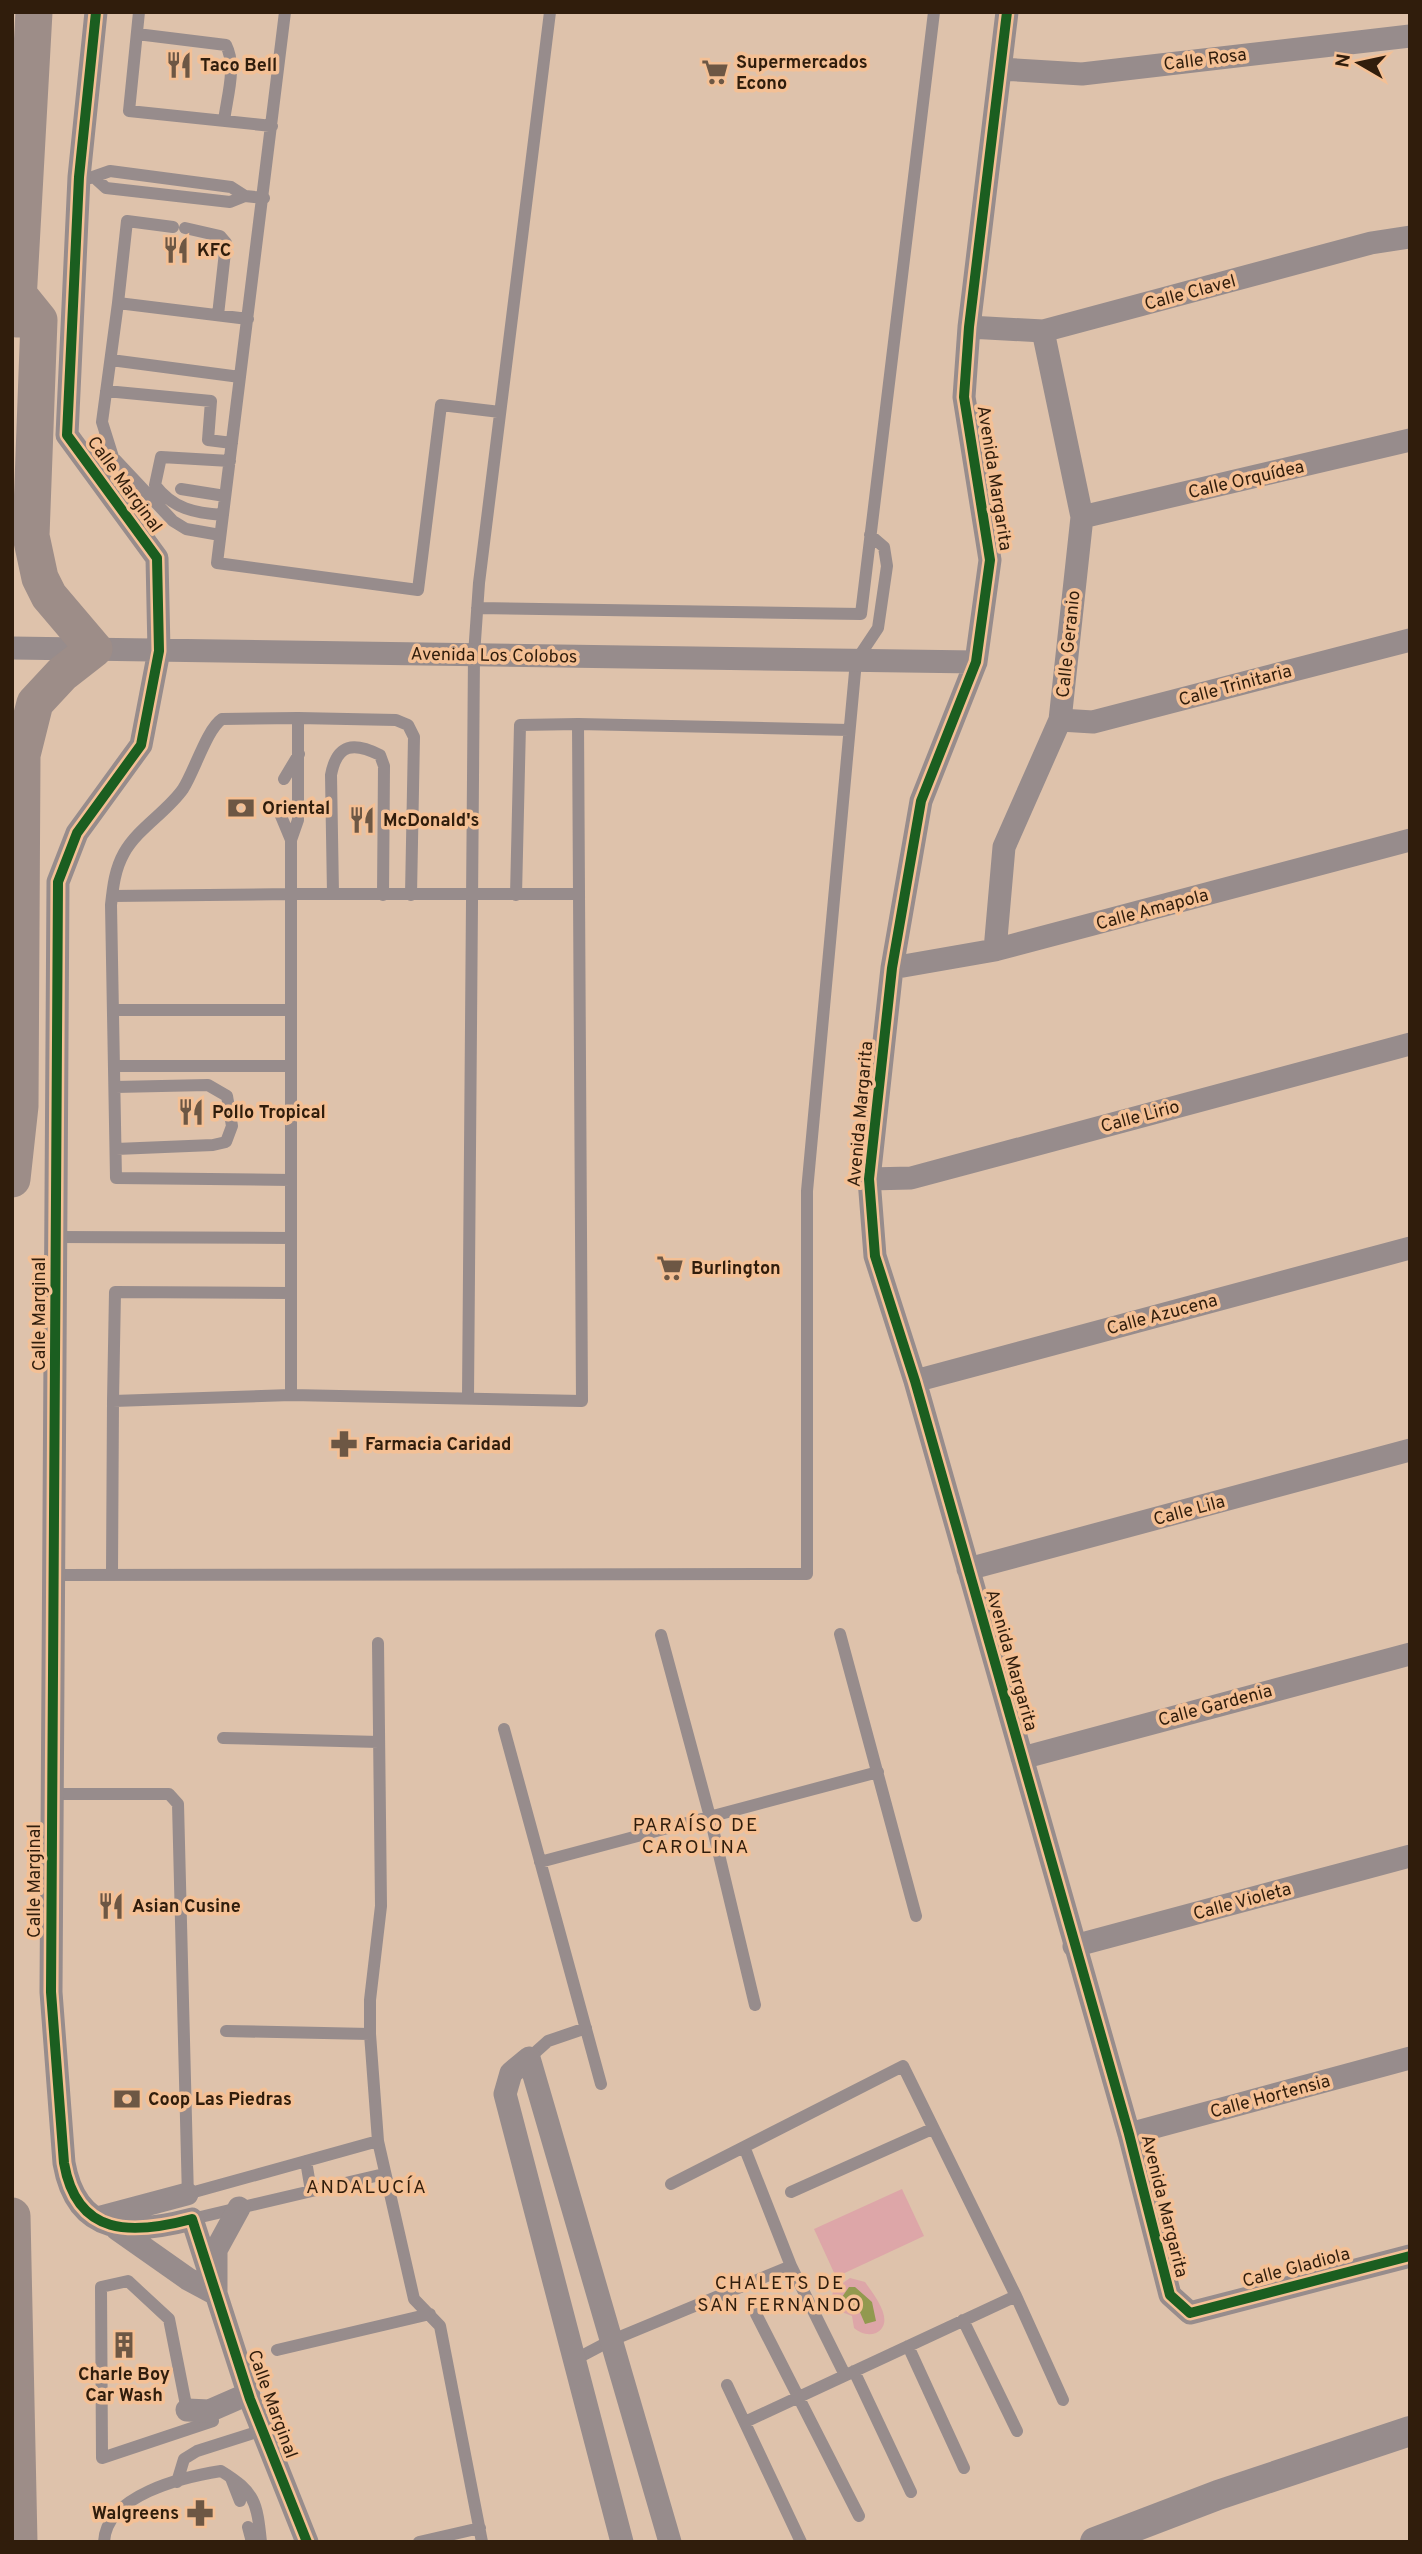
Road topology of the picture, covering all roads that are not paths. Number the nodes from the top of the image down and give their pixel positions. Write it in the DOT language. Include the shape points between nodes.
graph roads {
  1 [pos="34,12"];
  2 [pos="96,12"];
  3 [pos="139,12"];
  4 [pos="285,12"];
  5 [pos="550,12"];
  6 [pos="934,12"];
  7 [pos="1007,12"];
  8 [pos="137,34"];
  9 [pos="1410,36"];
  10 [pos="1001,69"];
  11 [pos="224,121"];
  12 [pos="272,126"];
  13 [pos="87,178"];
  14 [pos="264,198"];
  15 [pos="1410,237"];
  16 [pos="18,294"];
  17 [pos="118,303"];
  18 [pos="218,315"];
  19 [pos="248,319"];
  20 [pos="968,327"];
  21 [pos="1043,331"];
  22 [pos="111,360"];
  23 [pos="240,377"];
  24 [pos="106,391"];
  25 [pos="12,411"];
  26 [pos="500,412"];
  27 [pos="1410,440"];
  28 [pos="232,443"];
  29 [pos="230,461"];
  30 [pos="181,489"];
  31 [pos="225,496"];
  32 [pos="223,515"];
  33 [pos="1082,517"];
  34 [pos="220,535"];
  35 [pos="870,535"];
  36 [pos="477,608"];
  37 [pos="1410,640"];
  38 [pos="12,648"];
  39 [pos="94,649"];
  40 [pos="159,651"];
  41 [pos="474,655"];
  42 [pos="856,661"];
  43 [pos="976,662"];
  44 [pos="298,718"];
  45 [pos="1060,719"];
  46 [pos="578,724"];
  47 [pos="849,730"];
  48 [pos="299,754"];
  49 [pos="284,779"];
  50 [pos="281,816"];
  51 [pos="291,840"];
  52 [pos="1410,840"];
  53 [pos="291,894"];
  54 [pos="333,894"];
  55 [pos="577,894"];
  56 [pos="383,895"];
  57 [pos="411,895"];
  58 [pos="516,895"];
  59 [pos="112,896"];
  60 [pos="472,896"];
  61 [pos="995,950"];
  62 [pos="892,968"];
  63 [pos="113,1010"];
  64 [pos="291,1010"];
  65 [pos="1410,1044"];
  66 [pos="114,1066"];
  67 [pos="291,1066"];
  68 [pos="115,1087"];
  69 [pos="116,1149"];
  70 [pos="12,1179"];
  71 [pos="869,1179"];
  72 [pos="291,1180"];
  73 [pos="57,1237"];
  74 [pos="291,1238"];
  75 [pos="1410,1248"];
  76 [pos="291,1293"];
  77 [pos="915,1381"];
  78 [pos="290,1395"];
  79 [pos="468,1397"];
  80 [pos="113,1401"];
  81 [pos="1410,1450"];
  82 [pos="968,1569"];
  83 [pos="111,1573"];
  84 [pos="55,1575"];
  85 [pos="840,1634"];
  86 [pos="661,1635"];
  87 [pos="378,1643"];
  88 [pos="1410,1654"];
  89 [pos="504,1729"];
  90 [pos="223,1738"];
  91 [pos="379,1742"];
  92 [pos="1022,1758"];
  93 [pos="878,1772"];
  94 [pos="52,1794"];
  95 [pos="710,1817"];
  96 [pos="1410,1856"];
  97 [pos="540,1862"];
  98 [pos="916,1916"];
  99 [pos="1074,1946"];
  100 [pos="755,2005"];
  101 [pos="586,2028"];
  102 [pos="226,2031"];
  103 [pos="370,2035"];
  104 [pos="529,2058"];
  105 [pos="1410,2058"];
  106 [pos="601,2084"];
  107 [pos="932,2129"];
  108 [pos="1129,2134"];
  109 [pos="378,2141"];
  110 [pos="745,2149"];
  111 [pos="306,2161"];
  112 [pos="384,2174"];
  113 [pos="671,2184"];
  114 [pos="311,2191"];
  115 [pos="791,2192"];
  116 [pos="187,2194"];
  117 [pos="239,2208"];
  118 [pos="12,2216"];
  119 [pos="192,2219"];
  120 [pos="107,2223"];
  121 [pos="1410,2256"];
  122 [pos="791,2266"];
  123 [pos="216,2294"];
  124 [pos="1016,2296"];
  125 [pos="1190,2313"];
  126 [pos="430,2314"];
  127 [pos="756,2314"];
  128 [pos="963,2320"];
  129 [pos="610,2341"];
  130 [pos="908,2346"];
  131 [pos="277,2350"];
  132 [pos="574,2360"];
  133 [pos="850,2373"];
  134 [pos="727,2385"];
  135 [pos="249,2396"];
  136 [pos="799,2397"];
  137 [pos="1063,2400"];
  138 [pos="187,2410"];
  139 [pos="213,2421"];
  140 [pos="745,2422"];
  141 [pos="263,2430"];
  142 [pos="1017,2431"];
  143 [pos="1410,2431"];
  144 [pos="964,2468"];
  145 [pos="231,2477"];
  146 [pos="177,2482"];
  147 [pos="911,2493"];
  148 [pos="240,2501"];
  149 [pos="859,2516"];
  150 [pos="248,2527"];
  151 [pos="480,2528"];
  152 [pos="19,2542"];
  153 [pos="104,2542"];
  154 [pos="252,2542"];
  155 [pos="261,2542"];
  156 [pos="307,2542"];
  157 [pos="419,2542"];
  158 [pos="482,2542"];
  159 [pos="622,2542"];
  160 [pos="670,2542"];
  161 [pos="801,2542"];
  162 [pos="1095,2542"];
  1 -- 16 [label="main road"];
  2 -- 13 [label="street, Calle Marginal"];
  3 -- 8 [label="lane"];
  4 -- 12 [label="lane"];
  5 -- 26 [label="lane"];
  6 -- 35 [label="lane"];
  7 -- 10 [label="street, Avenida Margarita"];
  8 -- 11 [label="lane" via="226,45 232,71"];
  8 -- 11 [label="lane" via="129,111"];
  9 -- 10 [label="street, Calle Rosa" via="1082,74"];
  10 -- 20 [label="street, Avenida Margarita"];
  11 -- 12 [label="lane"];
  12 -- 14 [label="lane"];
  13 -- 14 [label="lane" via="106,188 230,202"];
  13 -- 40 [label="street, Calle Marginal" via="67,435 157,558"];
  14 -- 19 [label="lane"];
  15 -- 21 [label="street, Calle Clavel" via="1371,243"];
  16 -- 25 [label="main road"];
  16 -- 39 [label="main road" via="39,320 31,536 35,557 49,596"];
  17 -- 18 [label="lane"];
  17 -- 18 [label="lane" via="127,221 179,227 220,236 226,243"];
  17 -- 22 [label="lane"];
  18 -- 19 [label="lane"];
  19 -- 23 [label="lane"];
  20 -- 21 [label="street, Calle Clavel"];
  20 -- 43 [label="street, Avenida Margarita" via="964,397 990,560"];
  21 -- 33 [label="street, Calle Geranio"];
  22 -- 23 [label="lane"];
  22 -- 24 [label="lane"];
  23 -- 28 [label="lane"];
  24 -- 28 [label="lane" via="211,401 208,440"];
  24 -- 34 [label="lane" via="102,422 113,457 173,520 186,528"];
  26 -- 34 [label="lane" via="441,405 418,590 217,563"];
  26 -- 36 [label="lane"];
  27 -- 33 [label="street, Calle Orquídea"];
  28 -- 29 [label="lane"];
  29 -- 31 [label="lane"];
  29 -- 32 [label="lane" via="161,457 156,473 155,485 186,511"];
  30 -- 31 [label="lane"];
  31 -- 32 [label="lane"];
  32 -- 34 [label="lane"];
  33 -- 45 [label="street, Calle Geranio"];
  35 -- 36 [label="lane" via="861,614"];
  35 -- 42 [label="lane" via="884,547 887,566 878,628"];
  36 -- 41 [label="lane"];
  37 -- 45 [label="street, Calle Trinitaria" via="1093,722"];
  38 -- 39 [label="street, Avenida Los Colobos"];
  39 -- 40 [label="street, Avenida Los Colobos"];
  39 -- 70 [label="main road" via="35,703 22,755 20,1105"];
  40 -- 41 [label="street, Avenida Los Colobos"];
  40 -- 73 [label="street, Calle Marginal" via="141,745 78,833 58,882"];
  41 -- 42 [label="street, Avenida Los Colobos"];
  41 -- 60 [label="lane"];
  42 -- 43 [label="street, Avenida Los Colobos"];
  42 -- 47 [label="lane"];
  43 -- 62 [label="street, Avenida Margarita" via="921,801"];
  44 -- 48 [label="lane"];
  44 -- 57 [label="lane" via="396,720 408,725 414,737"];
  44 -- 59 [label="lane" via="222,719 214,724 182,790 125,851 114,876"];
  45 -- 61 [label="street, Calle Geranio" via="1004,846"];
  46 -- 47 [label="lane"];
  46 -- 55 [label="lane"];
  46 -- 58 [label="lane" via="520,725"];
  47 -- 83 [label="lane" via="807,1191 807,1574"];
  48 -- 49 [label="lane"];
  48 -- 51 [label="lane" via="298,820"];
  50 -- 51 [label="lane"];
  51 -- 53 [label="lane"];
  52 -- 61 [label="street, Calle Amapola"];
  53 -- 54 [label="lane"];
  53 -- 59 [label="lane"];
  53 -- 64 [label="lane"];
  54 -- 56 [label="lane"];
  54 -- 56 [label="lane" via="331,775 334,759 353,746 380,755 384,766"];
  55 -- 58 [label="lane"];
  55 -- 79 [label="lane" via="582,1401"];
  56 -- 57 [label="lane"];
  57 -- 60 [label="lane"];
  58 -- 60 [label="lane"];
  59 -- 63 [label="lane"];
  60 -- 79 [label="lane"];
  61 -- 62 [label="street, Calle Amapola"];
  62 -- 71 [label="street, Avenida Margarita"];
  63 -- 64 [label="lane"];
  63 -- 66 [label="lane"];
  64 -- 67 [label="lane"];
  65 -- 71 [label="street, Calle Lirio" via="911,1178"];
  66 -- 67 [label="lane"];
  66 -- 68 [label="lane"];
  67 -- 72 [label="lane"];
  68 -- 69 [label="lane"];
  68 -- 69 [label="lane" via="208,1085 227,1096 232,1126 226,1142 214,1145"];
  69 -- 72 [label="lane" via="117,1178"];
  71 -- 77 [label="street, Avenida Margarita" via="876,1256"];
  72 -- 74 [label="lane"];
  73 -- 74 [label="lane"];
  73 -- 84 [label="street, Calle Marginal"];
  74 -- 76 [label="lane"];
  75 -- 77 [label="street, Calle Azucena"];
  76 -- 78 [label="lane"];
  76 -- 80 [label="lane" via="116,1292"];
  77 -- 82 [label="street, Avenida Margarita"];
  78 -- 79 [label="lane"];
  78 -- 80 [label="lane"];
  80 -- 83 [label="lane"];
  81 -- 82 [label="street, Calle Lila"];
  82 -- 92 [label="street, Avenida Margarita"];
  83 -- 84 [label="lane"];
  84 -- 94 [label="street, Calle Marginal"];
  85 -- 93 [label="lane"];
  86 -- 95 [label="lane"];
  87 -- 91 [label="lane"];
  88 -- 92 [label="street, Calle Gardenia"];
  89 -- 97 [label="lane"];
  90 -- 91 [label="lane"];
  91 -- 103 [label="lane" via="381,1906"];
  92 -- 99 [label="street, Avenida Margarita"];
  93 -- 95 [label="lane"];
  93 -- 98 [label="lane"];
  94 -- 116 [label="lane" via="169,1794 178,1804"];
  94 -- 120 [label="street, Calle Marginal" via="51,1992 64,2163 76,2202"];
  95 -- 97 [label="lane"];
  95 -- 100 [label="lane"];
  96 -- 99 [label="street, Calle Violeta"];
  97 -- 101 [label="lane"];
  99 -- 108 [label="street, Avenida Margarita"];
  101 -- 104 [label="lane" via="548,2041"];
  101 -- 106 [label="lane"];
  102 -- 103 [label="lane"];
  103 -- 109 [label="lane"];
  104 -- 129 [label="street"];
  104 -- 132 [label="street" via="512,2073 505,2094"];
  105 -- 108 [label="street, Calle Hortensia"];
  107 -- 110 [label="lane" via="903,2066"];
  107 -- 115 [label="lane"];
  107 -- 124 [label="lane"];
  108 -- 125 [label="street, Avenida Margarita" via="1170,2295"];
  109 -- 111 [label="lane"];
  109 -- 112 [label="lane"];
  110 -- 113 [label="lane"];
  110 -- 122 [label="lane"];
  111 -- 114 [label="lane"];
  111 -- 116 [label="lane"];
  112 -- 114 [label="lane"];
  112 -- 126 [label="lane" via="414,2299"];
  114 -- 117 [label="lane"];
  116 -- 119 [label="lane"];
  116 -- 120 [label="street"];
  117 -- 119 [label="lane"];
  117 -- 123 [label="street" via="216,2250"];
  118 -- 152 [label="main road"];
  119 -- 120 [label="street" via="156,2228"];
  119 -- 123 [label="street, Calle Marginal"];
  120 -- 123 [label="street, Calle Marginal"];
  121 -- 125 [label="street, Calle Gladiola"];
  122 -- 129 [label="lane"];
  122 -- 133 [label="lane"];
  123 -- 135 [label="street, Calle Marginal"];
  124 -- 128 [label="lane"];
  124 -- 137 [label="lane"];
  126 -- 131 [label="lane"];
  126 -- 151 [label="lane" via="440,2326"];
  127 -- 136 [label="lane"];
  128 -- 130 [label="lane"];
  128 -- 142 [label="lane"];
  129 -- 132 [label="lane"];
  129 -- 160 [label="street"];
  130 -- 133 [label="lane"];
  130 -- 144 [label="lane"];
  132 -- 159 [label="street"];
  133 -- 136 [label="lane"];
  133 -- 147 [label="lane"];
  134 -- 140 [label="lane"];
  135 -- 138 [label="street" via="209,2411"];
  135 -- 139 [label="street"];
  135 -- 141 [label="street, Calle Marginal"];
  136 -- 140 [label="lane"];
  136 -- 149 [label="lane"];
  138 -- 139 [label="lane" via="169,2319 128,2281 101,2287 102,2458"];
  140 -- 161 [label="lane"];
  141 -- 146 [label="lane" via="197,2451 184,2459"];
  141 -- 156 [label="street, Calle Marginal"];
  143 -- 162 [label="street"];
  145 -- 146 [label="lane" via="221,2471"];
  145 -- 148 [label="lane"];
  145 -- 155 [label="lane" via="248,2490"];
  146 -- 153 [label="lane" via="127,2501 104,2532"];
  150 -- 154 [label="lane"];
  151 -- 157 [label="lane"];
  151 -- 158 [label="lane"];
}
